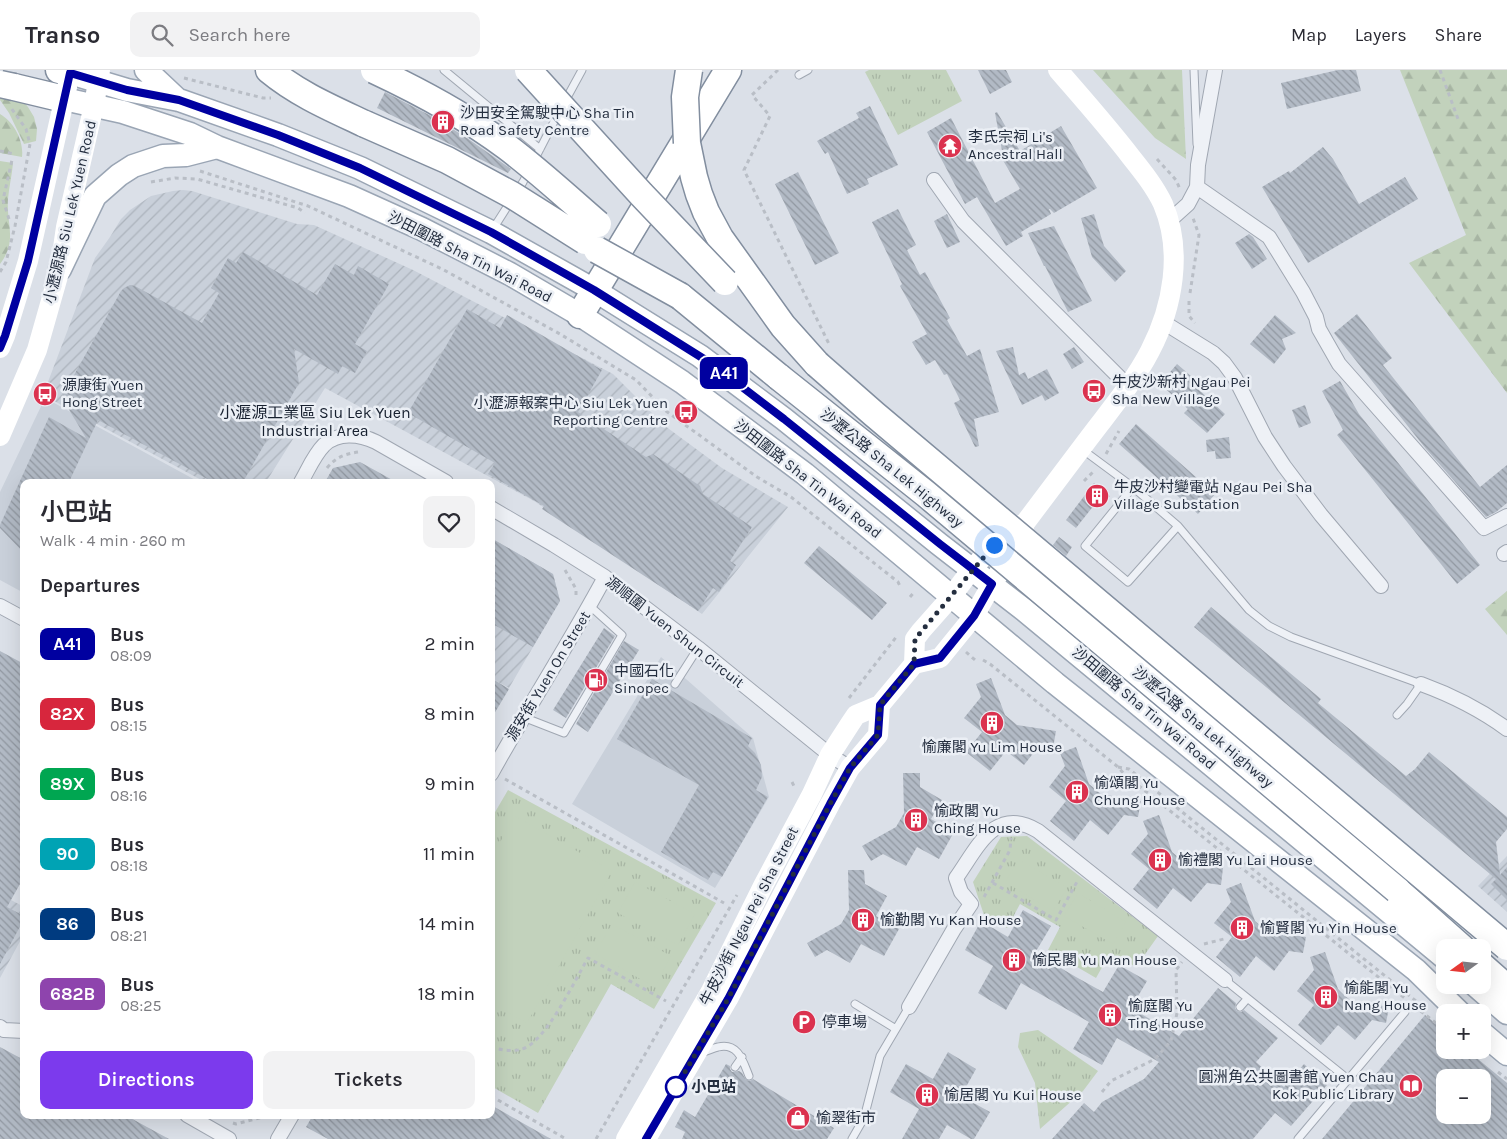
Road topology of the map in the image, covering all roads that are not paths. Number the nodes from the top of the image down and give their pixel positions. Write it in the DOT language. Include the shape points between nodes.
graph roads {
  1 [pos="146,70"];
  2 [pos="269,70"];
  3 [pos="374,70"];
  4 [pos="444,70"];
  5 [pos="528,70"];
  6 [pos="582,70"];
  7 [pos="689,70"];
  8 [pos="728,70"];
  9 [pos="808,70"];
  10 [pos="1058,70"];
  11 [pos="1194,70"];
  12 [pos="1215,70"];
  13 [pos="66,71"];
  14 [pos="799,75"];
  15 [pos="99,76"];
  16 [pos="7,92"];
  17 [pos="64,99"];
  18 [pos="179,100"];
  19 [pos="94,106"];
  20 [pos="216,147"];
  21 [pos="540,149"];
  22 [pos="1198,165"];
  23 [pos="934,180"];
  24 [pos="1197,187"];
  25 [pos="1168,222"];
  26 [pos="491,232"];
  27 [pos="60,269"];
  28 [pos="594,290"];
  29 [pos="680,296"];
  30 [pos="580,315"];
  31 [pos="1163,322"];
  32 [pos="0,348"];
  33 [pos="824,356"];
  34 [pos="1128,386"];
  35 [pos="0,436"];
  36 [pos="1081,449"];
  37 [pos="303,479"];
  38 [pos="441,479"];
  39 [pos="1133,487"];
  40 [pos="495,510"];
  41 [pos="1507,516"];
  42 [pos="1025,522"];
  43 [pos="1178,526"];
  44 [pos="972,569"];
  45 [pos="605,577"];
  46 [pos="992,584"];
  47 [pos="1381,586"];
  48 [pos="951,597"];
  49 [pos="0,606"];
  50 [pos="590,606"];
  51 [pos="974,616"];
  52 [pos="20,617"];
  53 [pos="698,648"];
  54 [pos="914,664"];
  55 [pos="675,684"];
  56 [pos="1421,684"];
  57 [pos="880,705"];
  58 [pos="1396,715"];
  59 [pos="523,717"];
  60 [pos="1507,729"];
  61 [pos="830,755"];
  62 [pos="850,768"];
  63 [pos="498,776"];
  64 [pos="1452,939"];
  65 [pos="1507,947"];
  66 [pos="1436,951"];
  67 [pos="1491,974"];
  68 [pos="1224,980"];
  69 [pos="1507,988"];
  70 [pos="1485,994"];
  71 [pos="1248,999"];
  72 [pos="855,1004"];
  73 [pos="1451,1004"];
  74 [pos="910,1007"];
  75 [pos="1240,1007"];
  76 [pos="1405,1012"];
  77 [pos="1507,1013"];
  78 [pos="0,1027"];
  79 [pos="896,1029"];
  80 [pos="20,1031"];
  81 [pos="1491,1041"];
  82 [pos="696,1054"];
  83 [pos="1507,1054"];
  84 [pos="742,1057"];
  85 [pos="735,1067"];
  86 [pos="749,1076"];
  87 [pos="1348,1080"];
  88 [pos="195,1119"];
  89 [pos="290,1119"];
  90 [pos="229,1139"];
  91 [pos="278,1139"];
  92 [pos="626,1139"];
  93 [pos="646,1139"];
  94 [pos="852,1139"];
  95 [pos="1298,1139"];
  1 -- 18 [label="main road"];
  2 -- 29 [label="highway, bridge" via="307,96 447,160 512,194 597,250"];
  3 -- 29 [label="highway, 沙瀝公路 Sha Lek Highway, bridge" via="450,109 506,146"];
  4 -- 21 [label="lane"];
  5 -- 33 [label="highway, 沙瀝公路 Sha Lek Highway, bridge" via="640,194 772,328"];
  6 -- 21 [label="lane"];
  7 -- 33 [label="highway, bridge" via="685,97 687,143 706,212 720,238 784,326"];
  8 -- 28 [label="highway"];
  9 -- 14 [label="lane"];
  10 -- 25 [label="street" via="1140,169 1163,206"];
  11 -- 22 [label="lane"];
  12 -- 22 [label="street"];
  13 -- 15 [label="main road, 沙田圍路 Sha Tin Wai Road"];
  13 -- 17 [label="street, 小瀝源路 Siu Lek Yuen Road"];
  15 -- 18 [label="main road, 沙田圍路 Sha Tin Wai Road" via="127,90"];
  15 -- 19 [label="street, 小瀝源路 Siu Lek Yuen Road"];
  16 -- 17 [label="highway"];
  17 -- 19 [label="main road, 沙田圍路 Sha Tin Wai Road"];
  17 -- 32 [label="street, 小瀝源路 Siu Lek Yuen Road" via="28,261"];
  18 -- 26 [label="main road, 沙田圍路 Sha Tin Wai Road" via="360,168"];
  19 -- 20 [label="main road, 沙田圍路 Sha Tin Wai Road" via="190,134"];
  19 -- 27 [label="street, 小瀝源路 Siu Lek Yuen Road" via="66,227"];
  20 -- 27 [label="main road" via="186,155 163,156 133,166 119,175 95,196"];
  20 -- 30 [label="main road, 沙田圍路 Sha Tin Wai Road" via="349,196 422,229 510,274"];
  21 -- 26 [label="lane"];
  22 -- 24 [label="street"];
  23 -- 34 [label="street" via="963,220"];
  24 -- 25 [label="street" via="1188,204"];
  24 -- 41 [label="street" via="1269,237 1303,292 1339,364 1484,528"];
  25 -- 31 [label="street" via="1174,269"];
  26 -- 28 [label="main road, 沙田圍路 Sha Tin Wai Road"];
  27 -- 35 [label="street, 小瀝源路 Siu Lek Yuen Road" via="36,350"];
  28 -- 30 [label="highway"];
  28 -- 44 [label="main road, 沙田圍路 Sha Tin Wai Road" via="712,364"];
  29 -- 64 [label="highway, 沙瀝公路 Sha Lek Highway, bridge" via="926,494"];
  30 -- 48 [label="main road, 沙田圍路 Sha Tin Wai Road" via="682,382 774,449"];
  31 -- 34 [label="street" via="1150,352"];
  31 -- 47 [label="street" via="1224,363 1284,466"];
  33 -- 65 [label="highway, 沙瀝公路 Sha Lek Highway, bridge" via="882,421"];
  34 -- 36 [label="street"];
  36 -- 39 [label="lane"];
  36 -- 42 [label="street"];
  37 -- 38 [label="street" via="325,444 353,434 365,436"];
  39 -- 43 [label="lane"];
  39 -- 43 [label="lane" via="1085,546 1128,582"];
  40 -- 45 [label="street, 源順圍 Yuen Shun Circuit"];
  42 -- 44 [label="street" via="1007,531"];
  42 -- 46 [label="street" via="1020,542"];
  43 -- 56 [label="lane" via="1250,610 1269,626"];
  44 -- 46 [label="main road, 沙田圍路 Sha Tin Wai Road"];
  44 -- 48 [label="street"];
  45 -- 50 [label="street, 源安街 Yuen On Street"];
  45 -- 53 [label="street, 源順圍 Yuen Shun Circuit"];
  46 -- 51 [label="street"];
  46 -- 66 [label="main road, 沙田圍路 Sha Tin Wai Road"];
  48 -- 51 [label="main road, 沙田圍路 Sha Tin Wai Road"];
  48 -- 54 [label="street" via="915,639"];
  49 -- 52 [label="street"];
  50 -- 59 [label="street, 源安街 Yuen On Street"];
  50 -- 59 [label="lane" via="622,635 564,733"];
  51 -- 54 [label="street" via="940,658"];
  51 -- 73 [label="main road, 沙田圍路 Sha Tin Wai Road" via="1416,970"];
  53 -- 55 [label="lane"];
  53 -- 61 [label="street, 源順圍 Yuen Shun Circuit"];
  54 -- 57 [label="street, 牛皮沙街 Ngau Pei Sha Street"];
  56 -- 58 [label="lane"];
  56 -- 60 [label="street" via="1463,702"];
  57 -- 61 [label="street, 牛皮沙街 Ngau Pei Sha Street" via="856,715"];
  57 -- 62 [label="street, 牛皮沙街 Ngau Pei Sha Street" via="878,735"];
  59 -- 63 [label="street, 源安街 Yuen On Street"];
  61 -- 62 [label="street, 源順圍 Yuen Shun Circuit"];
  61 -- 92 [label="street, 牛皮沙街 Ngau Pei Sha Street" via="711,992"];
  62 -- 82 [label="street, 牛皮沙街 Ngau Pei Sha Street"];
  67 -- 69 [label="highway"];
  68 -- 71 [label="lane"];
  68 -- 74 [label="street" via="1038,831 1026,824 1013,823 989,832 956,878 961,892 971,904"];
  70 -- 77 [label="main road"];
  71 -- 75 [label="lane"];
  71 -- 87 [label="lane"];
  72 -- 79 [label="lane"];
  74 -- 79 [label="lane"];
  76 -- 87 [label="lane"];
  78 -- 80 [label="street"];
  79 -- 94 [label="lane" via="880,1056 864,1118"];
  81 -- 83 [label="main road"];
  82 -- 84 [label="lane" via="726,1045"];
  82 -- 93 [label="street, 牛皮沙街 Ngau Pei Sha Street"];
  84 -- 85 [label="lane"];
  84 -- 86 [label="lane"];
  87 -- 95 [label="lane"];
  88 -- 90 [label="street"];
  89 -- 91 [label="street"];
}
